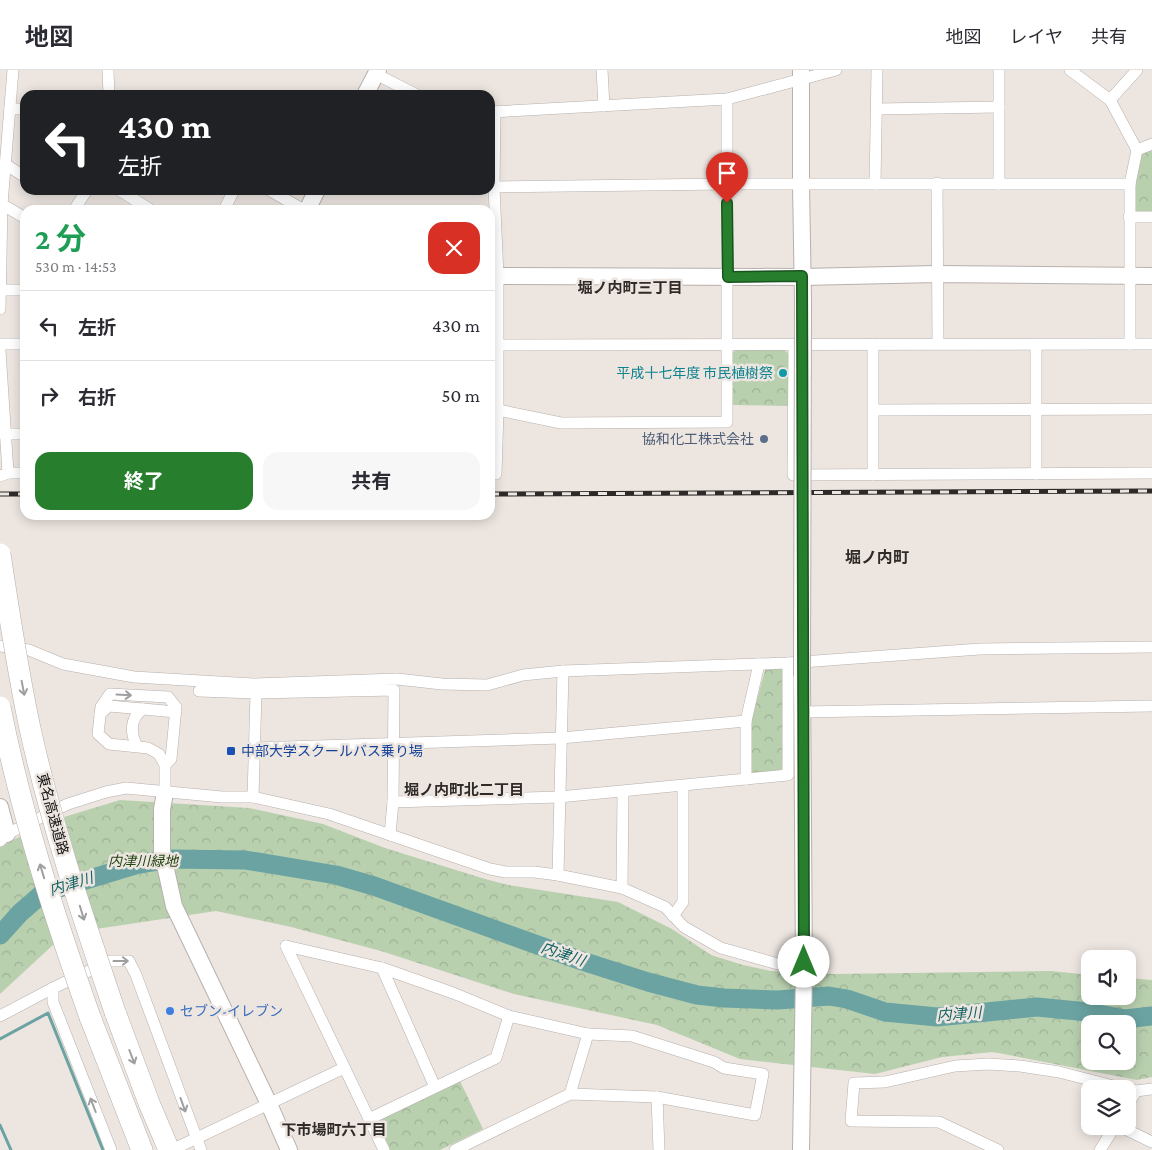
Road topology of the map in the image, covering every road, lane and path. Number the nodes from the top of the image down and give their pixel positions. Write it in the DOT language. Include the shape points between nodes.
graph roads {
  1 [pos="13,70"];
  2 [pos="108,70"];
  3 [pos="602,70"];
  4 [pos="836,70"];
  5 [pos="877,70"];
  6 [pos="999,70"];
  7 [pos="1070,70"];
  8 [pos="1136,70"];
  9 [pos="377,72"];
  10 [pos="801,74"];
  11 [pos="109,90"];
  12 [pos="368,90"];
  13 [pos="408,90"];
  14 [pos="727,99"];
  15 [pos="1110,100"];
  16 [pos="604,106"];
  17 [pos="999,107"];
  18 [pos="10,109"];
  19 [pos="20,109"];
  20 [pos="877,109"];
  21 [pos="495,112"];
  22 [pos="1152,144"];
  23 [pos="1137,150"];
  24 [pos="6,164"];
  25 [pos="20,174"];
  26 [pos="727,184"];
  27 [pos="801,184"];
  28 [pos="875,184"];
  29 [pos="937,184"];
  30 [pos="999,184"];
  31 [pos="1130,184"];
  32 [pos="495,187"];
  33 [pos="127,195"];
  34 [pos="278,195"];
  35 [pos="1,204"];
  36 [pos="143,205"];
  37 [pos="297,205"];
  38 [pos="20,215"];
  39 [pos="1130,216"];
  40 [pos="1152,217"];
  41 [pos="937,274"];
  42 [pos="495,276"];
  43 [pos="802,276"];
  44 [pos="1129,276"];
  45 [pos="1152,276"];
  46 [pos="728,277"];
  47 [pos="0,290"];
  48 [pos="20,290"];
  49 [pos="0,309"];
  50 [pos="0,344"];
  51 [pos="20,344"];
  52 [pos="873,344"];
  53 [pos="938,344"];
  54 [pos="1130,344"];
  55 [pos="1152,344"];
  56 [pos="495,345"];
  57 [pos="727,345"];
  58 [pos="794,345"];
  59 [pos="1036,345"];
  60 [pos="0,350"];
  61 [pos="1036,408"];
  62 [pos="1152,409"];
  63 [pos="495,410"];
  64 [pos="874,410"];
  65 [pos="3,427"];
  66 [pos="20,432"];
  67 [pos="495,442"];
  68 [pos="1152,473"];
  69 [pos="20,474"];
  70 [pos="495,474"];
  71 [pos="1036,474"];
  72 [pos="4,475"];
  73 [pos="873,475"];
  74 [pos="0,554"];
  75 [pos="0,646"];
  76 [pos="1152,647"];
  77 [pos="788,663"];
  78 [pos="760,664"];
  79 [pos="563,670"];
  80 [pos="199,691"];
  81 [pos="256,693"];
  82 [pos="1152,706"];
  83 [pos="0,707"];
  84 [pos="143,708"];
  85 [pos="176,712"];
  86 [pos="802,712"];
  87 [pos="100,714"];
  88 [pos="746,721"];
  89 [pos="561,738"];
  90 [pos="393,744"];
  91 [pos="136,746"];
  92 [pos="255,748"];
  93 [pos="165,765"];
  94 [pos="746,779"];
  95 [pos="683,786"];
  96 [pos="623,792"];
  97 [pos="253,797"];
  98 [pos="559,797"];
  99 [pos="164,801"];
  100 [pos="393,802"];
  101 [pos="0,807"];
  102 [pos="390,835"];
  103 [pos="3,837"];
  104 [pos="558,875"];
  105 [pos="622,888"];
  106 [pos="673,916"];
  107 [pos="804,966"];
  108 [pos="382,968"];
  109 [pos="54,988"];
  110 [pos="0,1016"];
  111 [pos="509,1016"];
  112 [pos="588,1034"];
  113 [pos="344,1068"];
  114 [pos="1090,1080"];
  115 [pos="435,1087"];
  116 [pos="1152,1089"];
  117 [pos="1136,1090"];
  118 [pos="570,1094"];
  119 [pos="657,1097"];
  120 [pos="269,1104"];
  121 [pos="369,1119"];
  122 [pos="1136,1134"];
  123 [pos="1109,1135"];
  124 [pos="1152,1142"];
  125 [pos="198,1145"];
  126 [pos="470,1147"];
  127 [pos="174,1148"];
  128 [pos="110,1150"];
  129 [pos="142,1150"];
  130 [pos="289,1150"];
  131 [pos="384,1150"];
  132 [pos="455,1150"];
  133 [pos="659,1150"];
  134 [pos="801,1150"];
  135 [pos="998,1150"];
  136 [pos="1100,1150"];
  1 -- 18 [label="street"];
  2 -- 11 [label="street"];
  3 -- 16 [label="street"];
  4 -- 10 [label="street"];
  5 -- 20 [label="street"];
  6 -- 17 [label="street"];
  7 -- 15 [label="street"];
  8 -- 15 [label="street"];
  9 -- 12 [label="street"];
  9 -- 13 [label="street"];
  10 -- 14 [label="street"];
  10 -- 27 [label="street"];
  14 -- 16 [label="street"];
  14 -- 26 [label="street"];
  15 -- 23 [label="street"];
  16 -- 21 [label="street"];
  17 -- 20 [label="street"];
  17 -- 30 [label="street"];
  18 -- 19 [label="street"];
  18 -- 24 [label="street"];
  20 -- 28 [label="street"];
  22 -- 23 [label="street"];
  23 -- 31 [label="street"];
  24 -- 25 [label="street"];
  24 -- 35 [label="street"];
  26 -- 27 [label="street"];
  26 -- 32 [label="street"];
  26 -- 46 [label="street"];
  27 -- 28 [label="street"];
  27 -- 43 [label="street"];
  28 -- 29 [label="street"];
  29 -- 30 [label="street"];
  29 -- 41 [label="street"];
  30 -- 31 [label="street"];
  31 -- 39 [label="street"];
  33 -- 36 [label="street"];
  34 -- 37 [label="street"];
  35 -- 38 [label="street"];
  35 -- 47 [label="street"];
  39 -- 40 [label="street"];
  39 -- 44 [label="street"];
  41 -- 43 [label="street"];
  41 -- 44 [label="street"];
  41 -- 53 [label="street"];
  42 -- 46 [label="street"];
  43 -- 46 [label="street"];
  43 -- 86 [label="street, bridge"];
  44 -- 45 [label="street"];
  44 -- 54 [label="street"];
  46 -- 57 [label="street"];
  47 -- 48 [label="street"];
  47 -- 49 [label="street"];
  50 -- 51 [label="street"];
  52 -- 53 [label="street"];
  52 -- 58 [label="street"];
  52 -- 64 [label="street"];
  53 -- 59 [label="street"];
  54 -- 55 [label="street"];
  54 -- 59 [label="street"];
  56 -- 57 [label="street"];
  57 -- 58 [label="street"];
  57 -- 63 [label="street" via="727,422 560,423"];
  58 -- 73 [label="street" via="793,475"];
  59 -- 61 [label="street"];
  60 -- 65 [label="street"];
  61 -- 62 [label="street"];
  61 -- 64 [label="street"];
  61 -- 71 [label="street"];
  64 -- 73 [label="street"];
  65 -- 66 [label="street"];
  65 -- 72 [label="street"];
  67 -- 70 [label="street"];
  68 -- 71 [label="street"];
  69 -- 72 [label="street"];
  71 -- 73 [label="street"];
  74 -- 127 [label="highway, 東名高速道路, one-way, bridge" via="31,734 57,831 115,1012 149,1103"];
  75 -- 79 [label="street" via="29,650 63,664 126,676 253,684 397,679 487,685 523,675"];
  76 -- 77 [label="street" via="980,649"];
  77 -- 78 [label="street"];
  77 -- 94 [label="street" via="788,775"];
  78 -- 79 [label="street"];
  78 -- 88 [label="street"];
  79 -- 89 [label="street"];
  80 -- 81 [label="street"];
  81 -- 90 [label="street" via="394,690"];
  81 -- 92 [label="street"];
  82 -- 86 [label="street"];
  129 -- 83 [label="highway, 東名高速道路, one-way, bridge" via="60,932 30,835"];
  84 -- 85 [label="street"];
  84 -- 87 [label="street" via="108,706"];
  84 -- 91 [label="street" via="131,726"];
  87 -- 85 [label="street, one-way" via="110,694 168,697 176,706"];
  85 -- 93 [label="street" via="171,759"];
  86 -- 107 [label="street"];
  87 -- 91 [label="street" via="98,734 110,744"];
  88 -- 89 [label="street"];
  88 -- 94 [label="street"];
  89 -- 90 [label="street"];
  89 -- 98 [label="street"];
  90 -- 92 [label="street"];
  90 -- 100 [label="street"];
  91 -- 93 [label="street" via="159,754"];
  92 -- 97 [label="street"];
  93 -- 99 [label="street"];
  94 -- 95 [label="street"];
  95 -- 96 [label="street"];
  95 -- 106 [label="street" via="683,902"];
  96 -- 98 [label="street"];
  96 -- 105 [label="street"];
  97 -- 99 [label="street"];
  97 -- 102 [label="street" via="321,812"];
  98 -- 100 [label="street"];
  98 -- 104 [label="street"];
  99 -- 103 [label="street" via="126,788 106,792 68,804"];
  99 -- 120 [label="street" via="162,851 174,906"];
  100 -- 102 [label="street"];
  101 -- 103 [label="street"];
  102 -- 104 [label="street" via="490,869"];
  104 -- 105 [label="street"];
  105 -- 106 [label="street" via="666,906"];
  106 -- 107 [label="street" via="720,948 778,964"];
  107 -- 134 [label="street"];
  108 -- 111 [label="street"];
  108 -- 113 [label="street" via="286,946"];
  108 -- 115 [label="street"];
  109 -- 110 [label="street"];
  109 -- 125 [label="street, one-way" via="110,961 130,961"];
  128 -- 109 [label="street, one-way" via="53,1002"];
  111 -- 112 [label="street"];
  111 -- 115 [label="street" via="496,1058"];
  112 -- 118 [label="street"];
  112 -- 119 [label="street" via="632,1036 724,1068 763,1074 755,1115"];
  113 -- 120 [label="street"];
  113 -- 121 [label="street"];
  114 -- 135 [label="street" via="1059,1072 988,1064 955,1066 885,1082 854,1083 851,1122 939,1122"];
  115 -- 121 [label="street"];
  116 -- 117 [label="street"];
  118 -- 119 [label="street"];
  118 -- 126 [label="street"];
  119 -- 133 [label="street"];
  120 -- 125 [label="street"];
  120 -- 130 [label="street"];
  121 -- 131 [label="street"];
  122 -- 124 [label="street"];
  123 -- 136 [label="street"];
  125 -- 127 [label="street"];
  126 -- 132 [label="street"];
}
